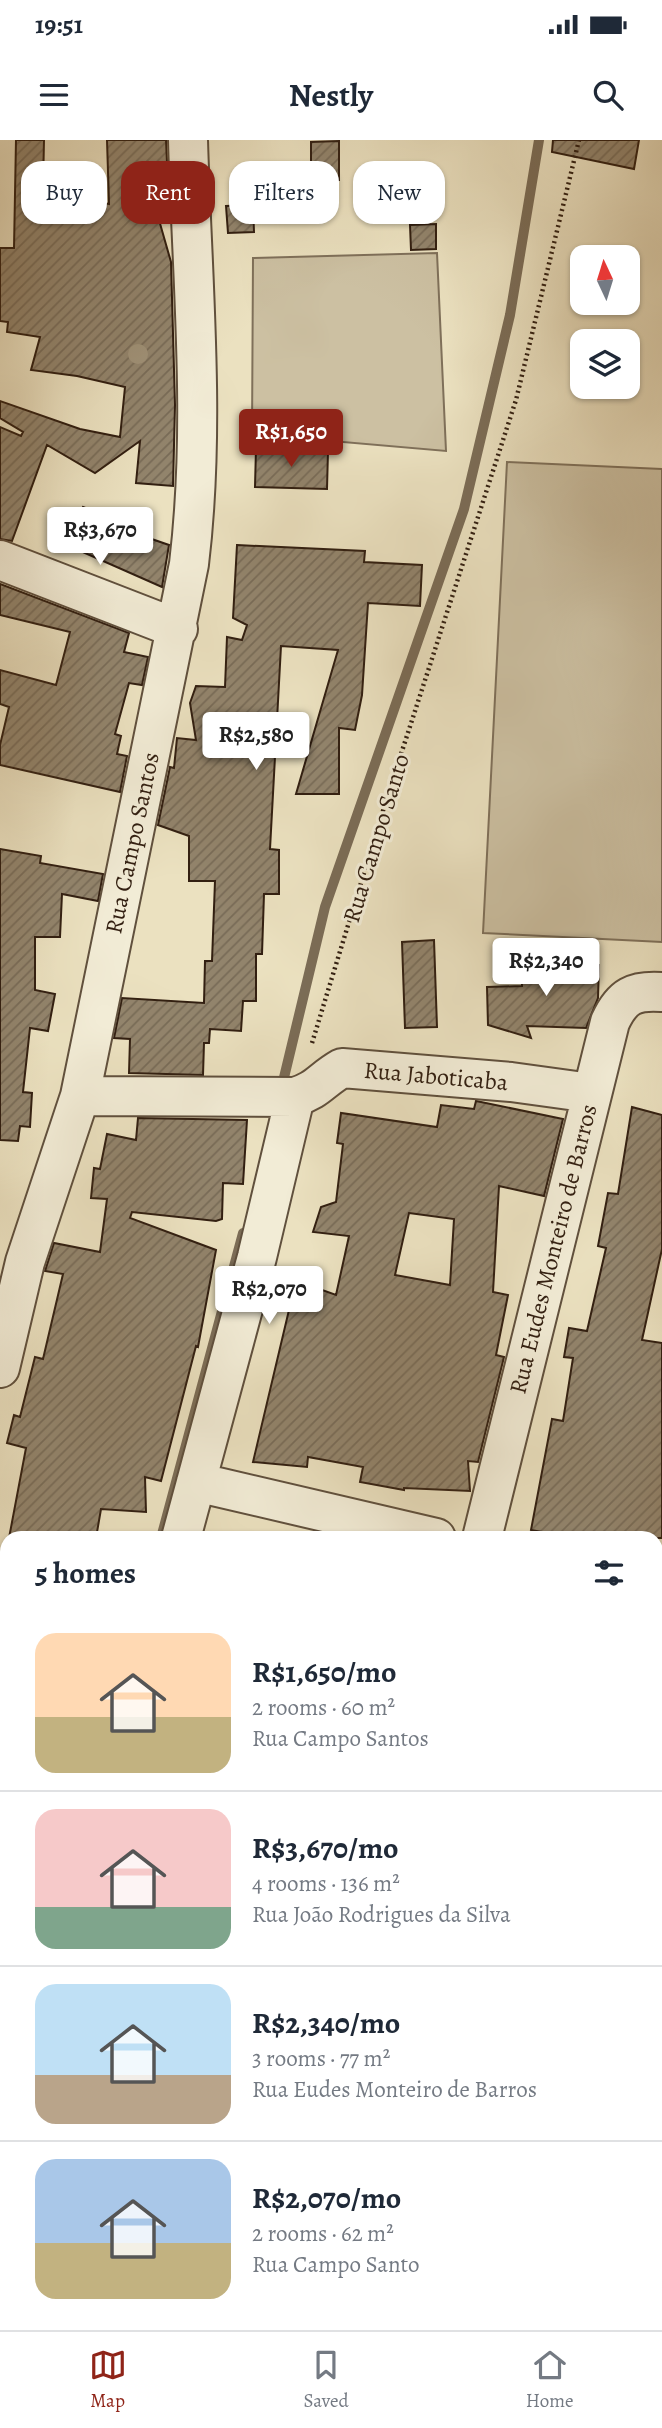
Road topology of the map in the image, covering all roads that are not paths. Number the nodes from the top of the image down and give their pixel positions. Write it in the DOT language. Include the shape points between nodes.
graph roads {
  1 [pos="188,140"];
  2 [pos="0,560"];
  3 [pos="178,629"];
  4 [pos="660,991"];
  5 [pos="591,1093"];
  6 [pos="80,1096"];
  7 [pos="278,1098"];
  8 [pos="0,1368"];
  9 [pos="196,1482"];
  10 [pos="183,1531"];
  11 [pos="406,1531"];
  12 [pos="484,1531"];
  1 -- 3 [label="street, Rua Campo Santos" via="196,508"];
  2 -- 3 [label="street"];
  3 -- 6 [label="street, Rua Campo Santos"];
  4 -- 5 [label="street, Rua Eudes Monteiro de Barros" via="627,995 618,1005"];
  5 -- 7 [label="street, Rua Jaboticaba" via="342,1068 325,1078 316,1091"];
  5 -- 12 [label="street, Rua Eudes Monteiro de Barros"];
  6 -- 7 [label="street"];
  6 -- 8 [label="street, Rua Campo Santos" via="25,1262"];
  7 -- 9 [label="street" via="257,1257"];
  9 -- 10 [label="street"];
  9 -- 11 [label="street"];
}
